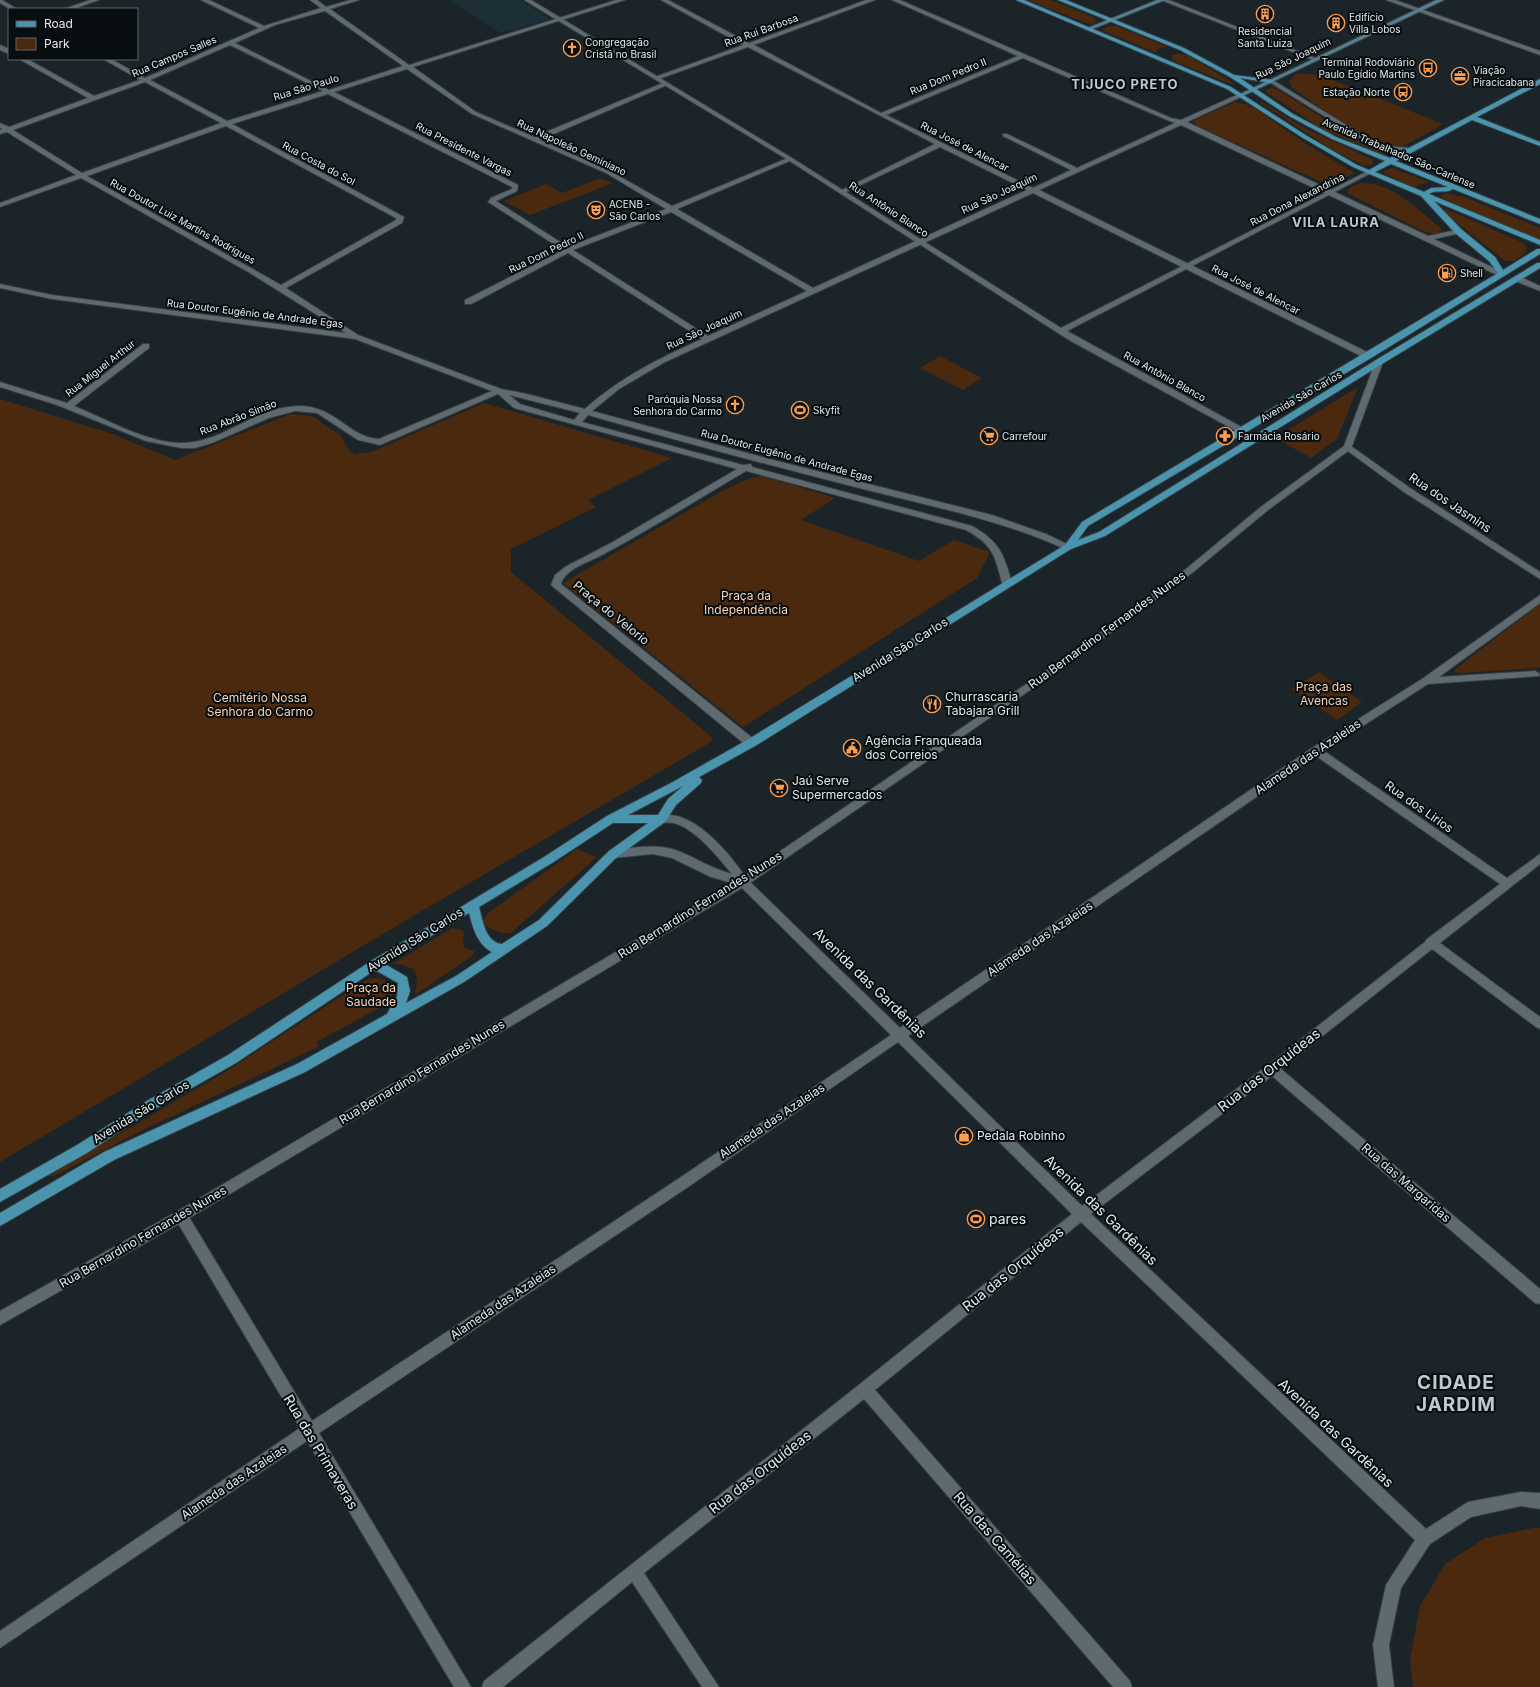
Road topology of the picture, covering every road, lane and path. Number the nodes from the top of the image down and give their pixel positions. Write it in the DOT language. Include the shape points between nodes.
graph roads {
  1 [pos="96,0"];
  2 [pos="204,0"];
  3 [pos="313,0"];
  4 [pos="356,0"];
  5 [pos="527,0"];
  6 [pos="622,0"];
  7 [pos="664,0"];
  8 [pos="872,0"];
  9 [pos="895,0"];
  10 [pos="1018,0"];
  11 [pos="1061,0"];
  12 [pos="1163,0"];
  13 [pos="1390,0"];
  14 [pos="1441,0"];
  15 [pos="0,2"];
  16 [pos="12,8"];
  17 [pos="70,8"];
  18 [pos="325,9"];
  19 [pos="1419,10"];
  20 [pos="560,20"];
  21 [pos="1110,20"];
  22 [pos="265,28"];
  23 [pos="1088,29"];
  24 [pos="231,43"];
  25 [pos="748,46"];
  26 [pos="1182,49"];
  27 [pos="1540,53"];
  28 [pos="1023,56"];
  29 [pos="1157,58"];
  30 [pos="1315,59"];
  31 [pos="24,60"];
  32 [pos="108,60"];
  33 [pos="408,67"];
  34 [pos="1232,76"];
  35 [pos="656,78"];
  36 [pos="145,80"];
  37 [pos="1271,81"];
  38 [pos="1540,81"];
  39 [pos="665,84"];
  40 [pos="1253,89"];
  41 [pos="327,91"];
  42 [pos="1241,94"];
  43 [pos="94,98"];
  44 [pos="881,115"];
  45 [pos="1471,118"];
  46 [pos="1181,122"];
  47 [pos="225,124"];
  48 [pos="2,129"];
  49 [pos="1005,135"];
  50 [pos="533,140"];
  51 [pos="941,144"];
  52 [pos="1540,144"];
  53 [pos="1412,150"];
  54 [pos="790,159"];
  55 [pos="1391,161"];
  56 [pos="1076,170"];
  57 [pos="1370,172"];
  58 [pos="80,175"];
  59 [pos="1032,190"];
  60 [pos="1461,190"];
  61 [pos="842,192"];
  62 [pos="1332,192"];
  63 [pos="1424,195"];
  64 [pos="0,205"];
  65 [pos="672,209"];
  66 [pos="1540,222"];
  67 [pos="1458,231"];
  68 [pos="1429,238"];
  69 [pos="919,242"];
  70 [pos="1540,243"];
  71 [pos="568,250"];
  72 [pos="1540,251"];
  73 [pos="1540,265"];
  74 [pos="1188,266"];
  75 [pos="1502,274"];
  76 [pos="1518,279"];
  77 [pos="0,286"];
  78 [pos="281,288"];
  79 [pos="1540,289"];
  80 [pos="813,291"];
  81 [pos="468,302"];
  82 [pos="1061,331"];
  83 [pos="356,337"];
  84 [pos="708,339"];
  85 [pos="146,346"];
  86 [pos="1368,356"];
  87 [pos="1379,362"];
  88 [pos="0,384"];
  89 [pos="498,391"];
  90 [pos="68,406"];
  91 [pos="586,412"];
  92 [pos="576,423"];
  93 [pos="1242,431"];
  94 [pos="1348,447"];
  95 [pos="757,458"];
  96 [pos="745,468"];
  97 [pos="850,483"];
  98 [pos="843,494"];
  99 [pos="976,514"];
  100 [pos="969,528"];
  101 [pos="1068,546"];
  102 [pos="1540,576"];
  103 [pos="1007,583"];
  104 [pos="1540,598"];
  105 [pos="1535,674"];
  106 [pos="1426,681"];
  107 [pos="751,743"];
  108 [pos="1316,751"];
  109 [pos="732,753"];
  110 [pos="611,819"];
  111 [pos="661,819"];
  112 [pos="613,854"];
  113 [pos="1540,858"];
  114 [pos="743,882"];
  115 [pos="1507,883"];
  116 [pos="473,905"];
  117 [pos="1431,942"];
  118 [pos="502,949"];
  119 [pos="375,964"];
  120 [pos="390,1020"];
  121 [pos="1540,1024"];
  122 [pos="899,1034"];
  123 [pos="1272,1069"];
  124 [pos="0,1196"];
  125 [pos="1081,1214"];
  126 [pos="180,1216"];
  127 [pos="0,1220"];
  128 [pos="1540,1298"];
  129 [pos="0,1318"];
  130 [pos="865,1390"];
  131 [pos="309,1431"];
  132 [pos="1540,1501"];
  133 [pos="1425,1539"];
  134 [pos="634,1571"];
  135 [pos="0,1640"];
  136 [pos="463,1687"];
  137 [pos="490,1687"];
  138 [pos="711,1687"];
  139 [pos="1124,1687"];
  140 [pos="1386,1687"];
  1 -- 17 [label="street"];
  2 -- 22 [label="street"];
  3 -- 18 [label="street, Rua Napoleão Geminiano"];
  4 -- 18 [label="street, Rua Campos Salles"];
  5 -- 20 [label="street, Rua Antônio Blanco"];
  6 -- 20 [label="street, Rua São Paulo"];
  7 -- 25 [label="street, Rua José de Alencar"];
  8 -- 25 [label="street, Rua Rui Barbosa"];
  9 -- 28 [label="street"];
  10 -- 23 [label="main road, Avenida Trabalhador São-Carlense"];
  11 -- 21 [label="main road, Avenida Trabalhador São-Carlense"];
  12 -- 21 [label="main road"];
  12 -- 30 [label="street"];
  13 -- 19 [label="street"];
  14 -- 19 [label="main road, Rua São Joaquim"];
  15 -- 16 [label="street"];
  18 -- 22 [label="street, Rua Campos Salles"];
  18 -- 33 [label="street, Rua Napoleão Geminiano"];
  19 -- 27 [label="street"];
  19 -- 30 [label="main road, Rua São Joaquim"];
  20 -- 33 [label="street, Rua São Paulo"];
  20 -- 35 [label="street, Rua Antônio Blanco"];
  21 -- 23 [label="main road"];
  21 -- 26 [label="main road, Avenida Trabalhador São-Carlense"];
  22 -- 24 [label="street, Rua Campos Salles"];
  23 -- 29 [label="main road, Avenida Trabalhador São-Carlense"];
  24 -- 36 [label="street, Rua Campos Salles"];
  24 -- 41 [label="street, Rua Presidente Vargas"];
  25 -- 35 [label="street, Rua Rui Barbosa"];
  25 -- 44 [label="street, Rua José de Alencar"];
  26 -- 29 [label="main road" via="1164,51"];
  26 -- 34 [label="main road, Avenida Trabalhador São-Carlense"];
  28 -- 44 [label="street, Rua Dom Pedro II"];
  28 -- 46 [label="street"];
  29 -- 42 [label="main road, Avenida Trabalhador São-Carlense"];
  30 -- 37 [label="main road, Rua São Joaquim"];
  31 -- 43 [label="street"];
  32 -- 36 [label="street, Rua Costa do Sol"];
  33 -- 41 [label="street, Rua São Paulo"];
  33 -- 50 [label="street, Rua Napoleão Geminiano" via="474,114"];
  34 -- 37 [label="main road"];
  34 -- 40 [label="main road, Avenida Trabalhador São-Carlense"];
  35 -- 39 [label="street, Rua Antônio Blanco"];
  36 -- 43 [label="street, Rua Campos Salles"];
  36 -- 47 [label="street, Rua Costa do Sol"];
  37 -- 40 [label="main road, Rua São Joaquim"];
  37 -- 53 [label="street" via="1375,145"];
  38 -- 45 [label="main road, Rua Dona Alexandrina"];
  39 -- 50 [label="street"];
  39 -- 54 [label="street, Rua Antônio Blanco"];
  40 -- 42 [label="main road, Rua São Joaquim"];
  40 -- 55 [label="main road, Avenida Trabalhador São-Carlense" via="1317,130"];
  41 -- 47 [label="street, Rua São Paulo"];
  41 -- 71 [label="street, Rua Presidente Vargas" via="516,186 515,190 493,199 492,202"];
  42 -- 46 [label="street, Rua São Joaquim"];
  42 -- 57 [label="main road, Avenida Trabalhador São-Carlense" via="1320,146"];
  43 -- 48 [label="street, Rua Campos Salles"];
  44 -- 51 [label="street, Rua José de Alencar"];
  45 -- 52 [label="main road"];
  45 -- 53 [label="main road, Rua Dona Alexandrina"];
  46 -- 56 [label="street, Rua São Joaquim"];
  46 -- 62 [label="street"];
  47 -- 58 [label="street, Rua São Paulo"];
  47 -- 78 [label="street, Rua Costa do Sol" via="400,217 399,221"];
  48 -- 58 [label="street, Rua Doutor Luiz Martins Rodrigues"];
  49 -- 56 [label="street"];
  50 -- 65 [label="street, Rua Napoleão Geminiano" via="608,172"];
  51 -- 59 [label="street, Rua José de Alencar"];
  51 -- 61 [label="street"];
  53 -- 55 [label="main road, Rua Dona Alexandrina"];
  54 -- 61 [label="street, Rua Antônio Blanco"];
  54 -- 65 [label="street, Rua Dom Pedro II"];
  55 -- 57 [label="main road, Rua Dona Alexandrina"];
  55 -- 60 [label="main road, Avenida Trabalhador São-Carlense"];
  56 -- 59 [label="street, Rua São Joaquim"];
  57 -- 62 [label="street, Rua Dona Alexandrina"];
  57 -- 63 [label="main road, Avenida Trabalhador São-Carlense"];
  58 -- 64 [label="street, Rua São Paulo"];
  58 -- 78 [label="street, Rua Doutor Luiz Martins Rodrigues"];
  59 -- 69 [label="street, Rua São Joaquim"];
  59 -- 74 [label="street, Rua José de Alencar"];
  60 -- 63 [label="main road" via="1438,188"];
  60 -- 66 [label="main road, Avenida Trabalhador São-Carlense"];
  61 -- 69 [label="street, Rua Antônio Blanco"];
  62 -- 68 [label="street"];
  62 -- 74 [label="street, Rua Dona Alexandrina"];
  63 -- 67 [label="main road"];
  63 -- 70 [label="main road, Avenida Trabalhador São-Carlense"];
  65 -- 71 [label="street, Rua Dom Pedro II"];
  65 -- 80 [label="street, Rua Napoleão Geminiano"];
  67 -- 68 [label="street"];
  67 -- 75 [label="main road" via="1492,259"];
  68 -- 75 [label="street"];
  69 -- 80 [label="street, Rua São Joaquim"];
  69 -- 82 [label="street, Rua Antônio Blanco"];
  71 -- 81 [label="street, Rua Dom Pedro II"];
  71 -- 84 [label="street, Rua Presidente Vargas"];
  72 -- 75 [label="main road, Avenida São Carlos"];
  73 -- 76 [label="main road, Avenida São Carlos"];
  74 -- 82 [label="street, Rua Dona Alexandrina"];
  74 -- 86 [label="street, Rua José de Alencar"];
  75 -- 86 [label="main road, Avenida São Carlos"];
  76 -- 79 [label="street"];
  76 -- 87 [label="main road, Avenida São Carlos"];
  77 -- 83 [label="street, Rua Doutor Eugênio de Andrade Egas" via="52,298"];
  78 -- 83 [label="street, Rua Doutor Luiz Martins Rodrigues"];
  80 -- 84 [label="street, Rua São Joaquim"];
  82 -- 93 [label="street, Rua Antônio Blanco"];
  83 -- 89 [label="street, Rua Doutor Eugênio de Andrade Egas"];
  84 -- 91 [label="street, Rua São Joaquim" via="636,373"];
  85 -- 90 [label="street, Rua Miguel Arthur"];
  86 -- 93 [label="main road, Avenida São Carlos"];
  87 -- 94 [label="street"];
  87 -- 101 [label="main road, Avenida São Carlos" via="1102,534"];
  88 -- 90 [label="street, Rua Abrão Simão"];
  89 -- 90 [label="street, Rua Abrão Simão" via="389,439 372,443 321,412 297,408 280,411 196,445 179,447 158,442"];
  89 -- 91 [label="street, Rua Doutor Eugênio de Andrade Egas"];
  89 -- 92 [label="street, Rua Doutor Eugênio de Andrade Egas" via="517,406"];
  91 -- 92 [label="street, Rua São Joaquim"];
  91 -- 95 [label="street, Rua Doutor Eugênio de Andrade Egas"];
  92 -- 96 [label="street, Rua Doutor Eugênio de Andrade Egas"];
  93 -- 101 [label="main road, Avenida São Carlos" via="1085,524"];
  94 -- 102 [label="street, Rua dos Jasmins" via="1408,490"];
  94 -- 114 [label="street, Rua Bernardino Fernandes Nunes" via="1265,508 1189,571 1075,655"];
  95 -- 96 [label="street"];
  95 -- 97 [label="street, Rua Doutor Eugênio de Andrade Egas"];
  96 -- 98 [label="street, Rua Doutor Eugênio de Andrade Egas"];
  96 -- 107 [label="street, Praça do Velorio" via="568,569 558,576 556,585"];
  97 -- 98 [label="street"];
  97 -- 99 [label="street, Rua Doutor Eugênio de Andrade Egas"];
  98 -- 100 [label="street, Rua Doutor Eugênio de Andrade Egas"];
  99 -- 100 [label="street"];
  99 -- 101 [label="street, Rua Doutor Eugênio de Andrade Egas" via="1045,535"];
  100 -- 103 [label="street, Rua Doutor Eugênio de Andrade Egas" via="993,545 1002,562"];
  101 -- 103 [label="main road, Avenida São Carlos"];
  103 -- 107 [label="main road, Avenida São Carlos"];
  104 -- 106 [label="street, Alameda das Azaleias"];
  105 -- 106 [label="street"];
  106 -- 108 [label="street, Alameda das Azaleias"];
  107 -- 109 [label="main road, Avenida São Carlos"];
  108 -- 115 [label="street, Rua dos Lirios"];
  108 -- 122 [label="street, Alameda das Azaleias"];
  109 -- 110 [label="main road, Avenida São Carlos" via="676,786"];
  109 -- 111 [label="main road, Avenida São Carlos" via="672,802"];
  110 -- 111 [label="main road"];
  110 -- 116 [label="main road, Avenida São Carlos"];
  111 -- 112 [label="main road, Avenida São Carlos"];
  111 -- 114 [label="street, Avenida das Gardênias" via="675,819 698,833 732,865"];
  112 -- 114 [label="street, Avenida das Gardênias" via="653,850 674,854 715,874"];
  112 -- 118 [label="main road, Avenida São Carlos" via="543,923"];
  113 -- 115 [label="street, Rua das Orquídeas"];
  114 -- 122 [label="street, Avenida das Gardênias"];
  114 -- 126 [label="street, Rua Bernardino Fernandes Nunes"];
  115 -- 117 [label="street, Rua das Orquídeas"];
  116 -- 118 [label="main road" via="480,933 491,946"];
  116 -- 119 [label="main road, Avenida São Carlos"];
  117 -- 121 [label="street"];
  117 -- 123 [label="street, Rua das Orquídeas"];
  118 -- 120 [label="main road, Avenida São Carlos" via="460,979"];
  119 -- 120 [label="main road" via="402,980 405,989 404,998"];
  119 -- 124 [label="main road, Avenida São Carlos" via="232,1059"];
  120 -- 127 [label="main road, Avenida São Carlos" via="302,1068 109,1156"];
  122 -- 125 [label="street, Avenida das Gardênias"];
  122 -- 131 [label="street, Alameda das Azaleias" via="683,1183"];
  123 -- 125 [label="street, Rua das Orquídeas"];
  123 -- 128 [label="street, Rua das Margaridas"];
  125 -- 130 [label="street, Rua das Orquídeas"];
  125 -- 133 [label="street, Avenida das Gardênias"];
  126 -- 129 [label="street, Rua Bernardino Fernandes Nunes"];
  126 -- 131 [label="street, Rua das Primaveras"];
  130 -- 134 [label="street, Rua das Orquídeas"];
  130 -- 139 [label="street, Rua das Camélias"];
  131 -- 135 [label="street, Alameda das Azaleias"];
  131 -- 136 [label="street, Rua das Primaveras"];
  132 -- 133 [label="street" via="1521,1499 1468,1510"];
  133 -- 140 [label="street" via="1394,1585 1381,1645"];
  134 -- 137 [label="street, Rua das Orquídeas"];
  134 -- 138 [label="street"];
}
